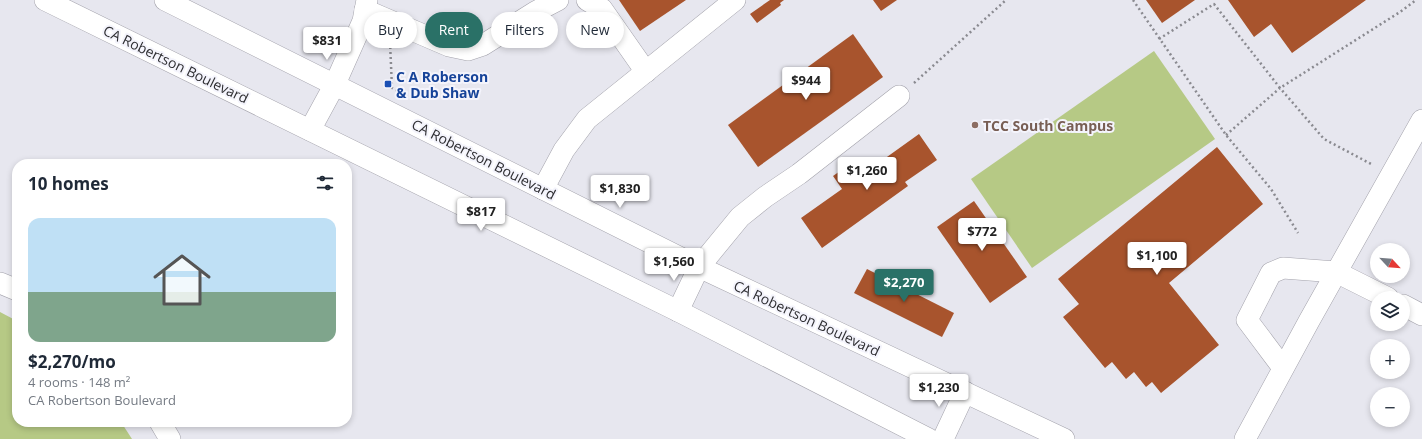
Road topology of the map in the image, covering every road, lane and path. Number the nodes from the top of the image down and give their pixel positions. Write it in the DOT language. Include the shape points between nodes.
graph roads {
  1 [pos="44,0"];
  2 [pos="165,0"];
  3 [pos="558,0"];
  4 [pos="587,0"];
  5 [pos="735,0"];
  6 [pos="1006,0"];
  7 [pos="1133,0"];
  8 [pos="1416,0"];
  9 [pos="366,5"];
  10 [pos="377,12"];
  11 [pos="417,32"];
  12 [pos="1159,39"];
  13 [pos="390,48"];
  14 [pos="646,72"];
  15 [pos="335,84"];
  16 [pos="1280,88"];
  17 [pos="404,94"];
  18 [pos="899,96"];
  19 [pos="1422,120"];
  20 [pos="310,130"];
  21 [pos="1226,135"];
  22 [pos="1391,175"];
  23 [pos="543,189"];
  24 [pos="1298,233"];
  25 [pos="699,267"];
  26 [pos="1336,272"];
  27 [pos="0,283"];
  28 [pos="12,288"];
  29 [pos="1374,291"];
  30 [pos="1410,309"];
  31 [pos="678,311"];
  32 [pos="1422,315"];
  33 [pos="1283,368"];
  34 [pos="965,392"];
  35 [pos="163,427"];
  36 [pos="170,439"];
  37 [pos="930,439"];
  38 [pos="943,439"];
  39 [pos="1064,439"];
  40 [pos="1245,439"];
  1 -- 20 [label="street, CA Robertson Boulevard"];
  2 -- 15 [label="street, CA Robertson Boulevard"];
  3 -- 11 [label="street" via="483,45 468,50 450,46"];
  4 -- 14 [label="street" via="602,9"];
  5 -- 14 [label="street"];
  6 -- 18 [label="path"];
  7 -- 12 [label="path"];
  8 -- 16 [label="path"];
  9 -- 10 [label="street"];
  9 -- 15 [label="street" via="363,21"];
  12 -- 16 [label="path" via="1214,4"];
  12 -- 21 [label="path"];
  13 -- 17 [label="path" via="392,88"];
  14 -- 23 [label="street" via="587,119 564,150"];
  15 -- 20 [label="street"];
  15 -- 23 [label="street, CA Robertson Boulevard"];
  16 -- 21 [label="path"];
  16 -- 22 [label="path" via="1324,139"];
  18 -- 25 [label="street" via="799,174 749,209"];
  19 -- 22 [label="street"];
  20 -- 31 [label="street, CA Robertson Boulevard"];
  21 -- 24 [label="path" via="1271,190"];
  22 -- 26 [label="street"];
  23 -- 25 [label="street, CA Robertson Boulevard"];
  25 -- 31 [label="street"];
  25 -- 34 [label="street, CA Robertson Boulevard"];
  26 -- 29 [label="street"];
  26 -- 33 [label="street"];
  26 -- 33 [label="street" via="1283,268 1271,273 1247,320"];
  27 -- 28 [label="street"];
  30 -- 32 [label="street"];
  31 -- 37 [label="street, CA Robertson Boulevard"];
  33 -- 40 [label="street"];
  34 -- 38 [label="street"];
  34 -- 39 [label="street, CA Robertson Boulevard"];
  35 -- 36 [label="street"];
}
